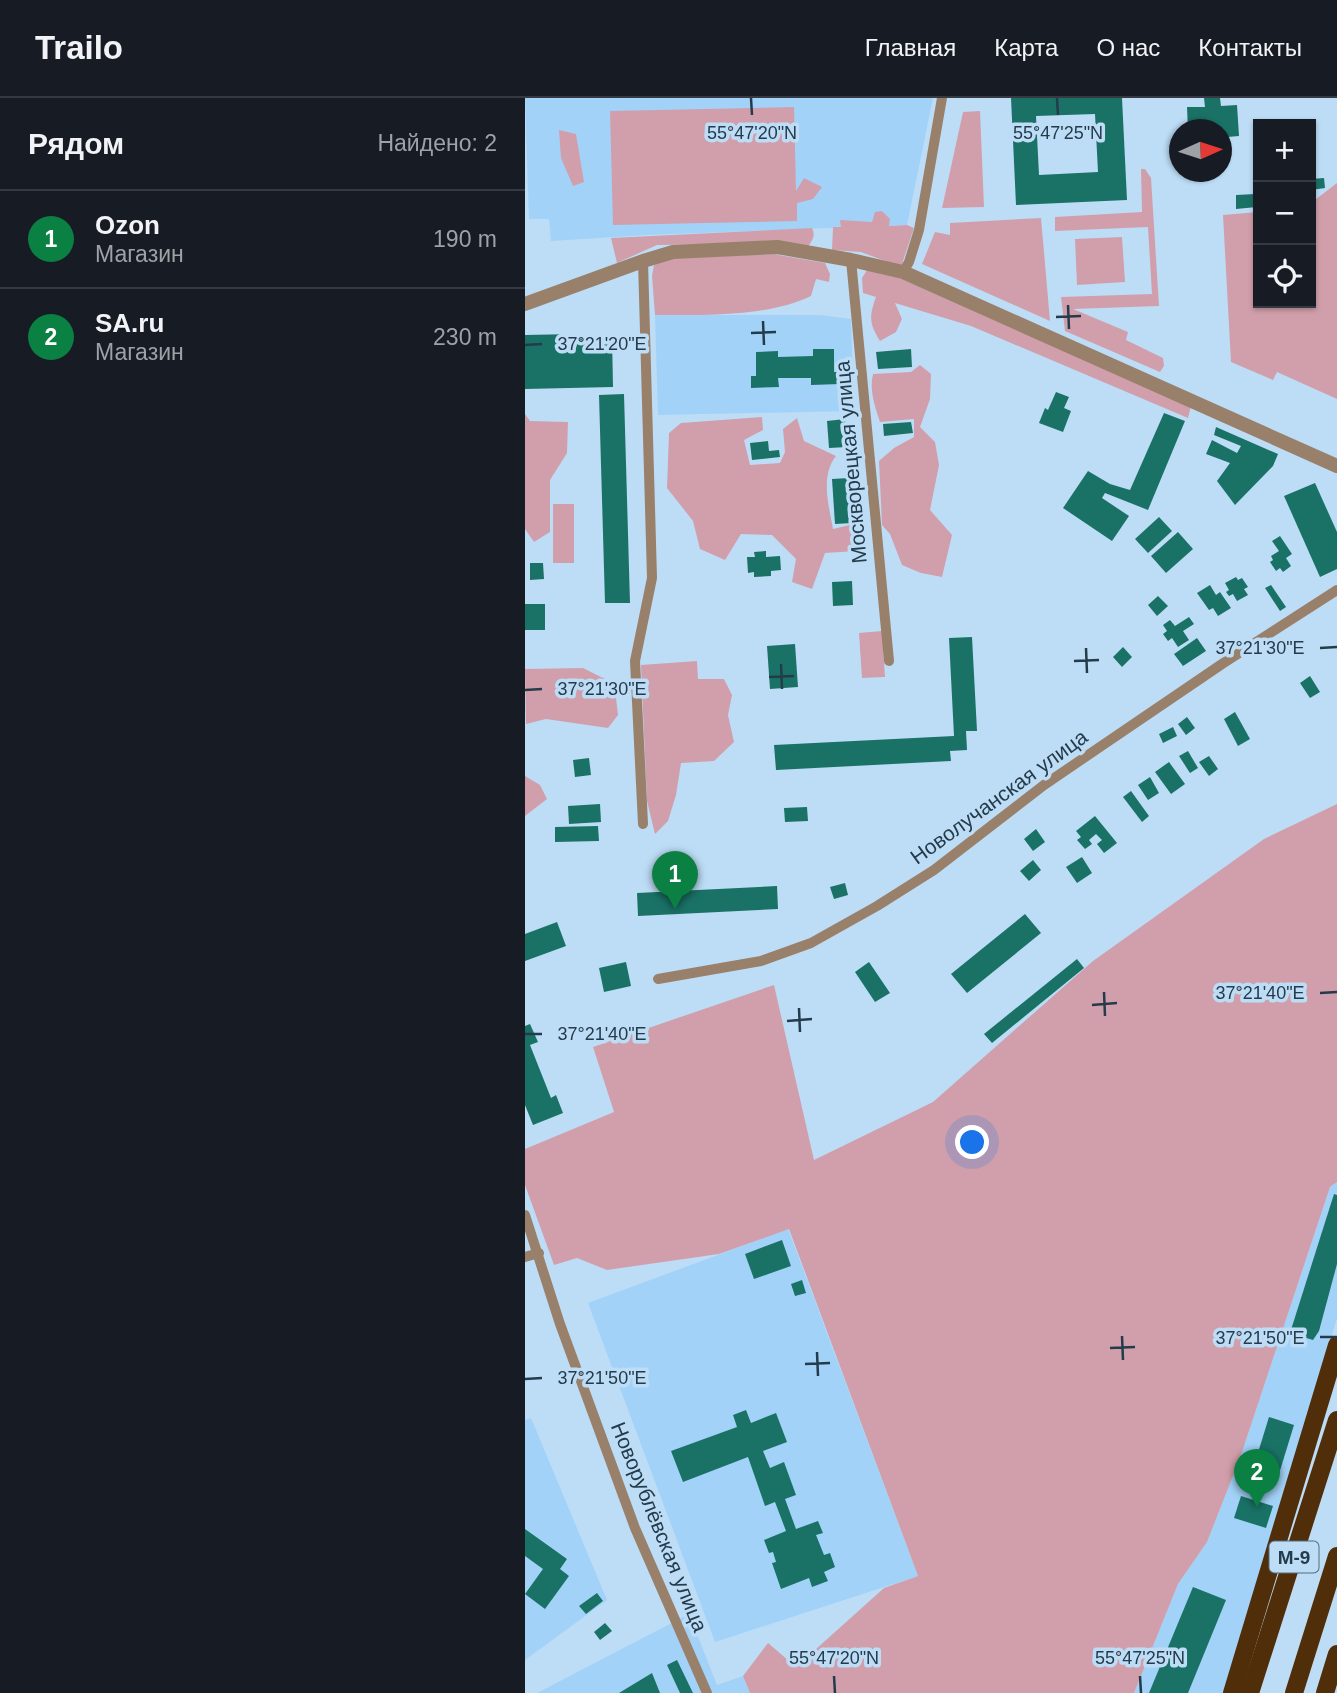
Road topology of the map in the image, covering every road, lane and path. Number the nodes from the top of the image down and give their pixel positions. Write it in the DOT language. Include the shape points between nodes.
graph roads {
  1 [pos="942,98"];
  2 [pos="851,260"];
  3 [pos="643,261"];
  4 [pos="903,272"];
  5 [pos="525,304"];
  6 [pos="1337,466"];
  7 [pos="1337,590"];
  8 [pos="889,661"];
  9 [pos="643,824"];
  10 [pos="658,979"];
  11 [pos="525,1215"];
  12 [pos="539,1253"];
  13 [pos="525,1257"];
  14 [pos="1337,1346"];
  15 [pos="1337,1420"];
  16 [pos="1337,1556"];
  17 [pos="1337,1654"];
  18 [pos="707,1693"];
  19 [pos="1232,1693"];
  20 [pos="1249,1693"];
  21 [pos="1294,1693"];
  22 [pos="1325,1693"];
  1 -- 4 [label="street" via="919,230"];
  2 -- 3 [label="street" via="778,247 673,252"];
  2 -- 4 [label="street"];
  2 -- 8 [label="street, Москворецкая улица"];
  3 -- 5 [label="street"];
  3 -- 9 [label="street" via="652,578 635,661"];
  4 -- 6 [label="street"];
  7 -- 10 [label="street, Новолучанская улица" via="1044,785 934,870 877,906 811,943 761,961"];
  11 -- 12 [label="street, Новорублёвская улица"];
  12 -- 13 [label="street"];
  12 -- 18 [label="street, Новорублёвская улица" via="635,1528"];
  14 -- 19 [label="highway"];
  15 -- 20 [label="highway, М-9"];
  16 -- 21 [label="highway, М-9"];
  17 -- 22 [label="highway"];
}
